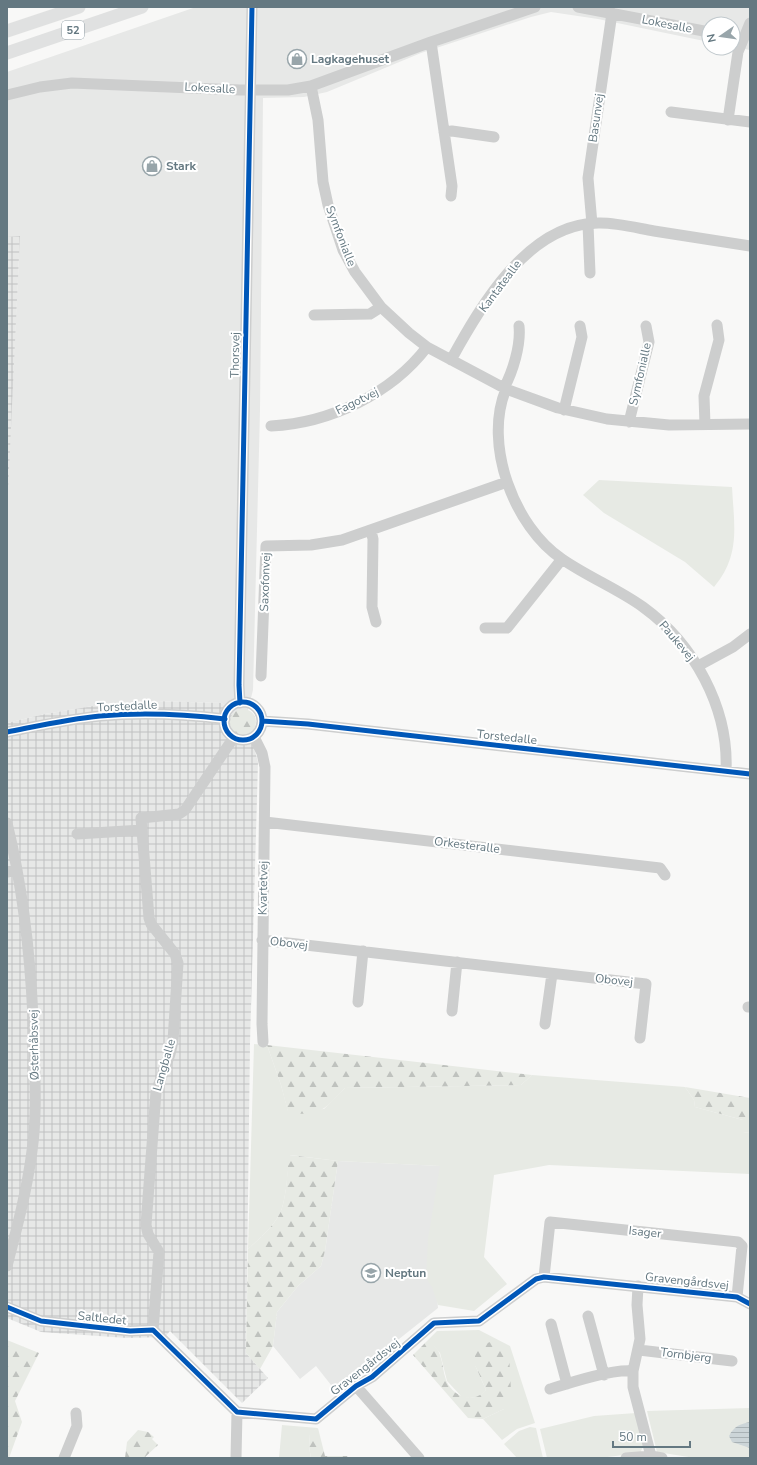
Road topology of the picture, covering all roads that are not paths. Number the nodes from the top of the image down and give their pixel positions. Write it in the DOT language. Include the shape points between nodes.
graph roads {
  1 [pos="79,7"];
  2 [pos="142,7"];
  3 [pos="252,7"];
  4 [pos="535,7"];
  5 [pos="578,7"];
  6 [pos="612,13"];
  7 [pos="750,23"];
  8 [pos="701,30"];
  9 [pos="7,31"];
  10 [pos="742,39"];
  11 [pos="431,42"];
  12 [pos="7,53"];
  13 [pos="311,86"];
  14 [pos="250,90"];
  15 [pos="7,95"];
  16 [pos="671,112"];
  17 [pos="728,120"];
  18 [pos="750,122"];
  19 [pos="444,132"];
  20 [pos="494,137"];
  21 [pos="451,196"];
  22 [pos="590,224"];
  23 [pos="750,246"];
  24 [pos="590,272"];
  25 [pos="381,307"];
  26 [pos="314,315"];
  27 [pos="717,325"];
  28 [pos="519,326"];
  29 [pos="580,326"];
  30 [pos="646,326"];
  31 [pos="427,347"];
  32 [pos="451,360"];
  33 [pos="505,388"];
  34 [pos="564,410"];
  35 [pos="629,422"];
  36 [pos="750,424"];
  37 [pos="704,425"];
  38 [pos="271,426"];
  39 [pos="507,482"];
  40 [pos="371,531"];
  41 [pos="562,559"];
  42 [pos="376,622"];
  43 [pos="485,628"];
  44 [pos="750,634"];
  45 [pos="698,666"];
  46 [pos="261,676"];
  47 [pos="240,703"];
  48 [pos="225,719"];
  49 [pos="262,721"];
  50 [pos="7,732"];
  51 [pos="234,737"];
  52 [pos="254,737"];
  53 [pos="726,772"];
  54 [pos="750,774"];
  55 [pos="265,822"];
  56 [pos="7,823"];
  57 [pos="142,830"];
  58 [pos="77,834"];
  59 [pos="12,871"];
  60 [pos="666,875"];
  61 [pos="262,940"];
  62 [pos="363,951"];
  63 [pos="457,962"];
  64 [pos="552,974"];
  65 [pos="358,1002"];
  66 [pos="452,1011"];
  67 [pos="545,1024"];
  68 [pos="640,1038"];
  69 [pos="263,1042"];
  70 [pos="7,1266"];
  71 [pos="544,1277"];
  72 [pos="638,1286"];
  73 [pos="737,1297"];
  74 [pos="750,1304"];
  75 [pos="7,1307"];
  76 [pos="588,1316"];
  77 [pos="551,1324"];
  78 [pos="153,1330"];
  79 [pos="639,1350"];
  80 [pos="732,1361"];
  81 [pos="634,1371"];
  82 [pos="604,1375"];
  83 [pos="567,1384"];
  84 [pos="356,1386"];
  85 [pos="550,1389"];
  86 [pos="238,1412"];
  87 [pos="76,1413"];
  88 [pos="656,1457"];
  89 [pos="64,1458"];
  90 [pos="236,1458"];
  91 [pos="419,1458"];
  92 [pos="626,1458"];
  1 -- 9 [label="main road, 52"];
  2 -- 12 [label="main road, 52"];
  3 -- 14 [label="street, Thorsvej"];
  4 -- 11 [label="street, Lokesalle"];
  5 -- 6 [label="street, Lokesalle"];
  6 -- 8 [label="street, Lokesalle"];
  6 -- 22 [label="street, Basunvej" via="588,178"];
  7 -- 10 [label="street"];
  10 -- 17 [label="street"];
  11 -- 13 [label="street, Lokesalle"];
  11 -- 19 [label="street"];
  13 -- 14 [label="street, Lokesalle" via="288,90"];
  13 -- 25 [label="street, Symfonialle" via="318,120 323,182 335,228 355,272"];
  14 -- 15 [label="street, Lokesalle" via="78,83 40,87"];
  14 -- 47 [label="street, Thorsvej" via="238,685"];
  16 -- 17 [label="street"];
  17 -- 18 [label="street"];
  19 -- 20 [label="street"];
  19 -- 21 [label="street" via="452,186"];
  22 -- 23 [label="street, Kantatealle" via="614,224"];
  22 -- 24 [label="street"];
  22 -- 32 [label="street, Kantatealle" via="566,230 526,253 482,309"];
  25 -- 26 [label="street" via="370,314"];
  25 -- 31 [label="street, Symfonialle"];
  27 -- 37 [label="street" via="719,340 704,396"];
  28 -- 33 [label="street" via="520,337"];
  29 -- 34 [label="street" via="582,337"];
  30 -- 35 [label="street, Symfonialle" via="649,342"];
  31 -- 32 [label="street, Symfonialle"];
  31 -- 38 [label="street, Fagotvej" via="394,381 350,406 299,423"];
  32 -- 33 [label="street, Symfonialle"];
  33 -- 34 [label="street, Symfonialle"];
  33 -- 39 [label="street, Paukevej" via="500,410 499,433 500,453"];
  34 -- 35 [label="street, Symfonialle"];
  35 -- 37 [label="street, Symfonialle" via="669,426"];
  36 -- 37 [label="street, Symfonialle"];
  39 -- 40 [label="street, Saxofonvej"];
  39 -- 41 [label="street, Paukevej" via="532,528"];
  40 -- 42 [label="street" via="372,607"];
  40 -- 46 [label="street, Saxofonvej" via="311,546 266,546"];
  41 -- 43 [label="street" via="507,628"];
  41 -- 45 [label="street, Paukevej" via="644,608 674,634"];
  44 -- 45 [label="street"];
  45 -- 53 [label="street, Paukevej" via="716,706 723,736"];
  47 -- 48 [label="street" via="230,708"];
  47 -- 49 [label="street" via="255,706"];
  48 -- 50 [label="street, Torstedalle" via="122,714"];
  48 -- 51 [label="street" via="227,730"];
  49 -- 52 [label="street"];
  49 -- 53 [label="street, Torstedalle"];
  51 -- 52 [label="street" via="243,740"];
  51 -- 57 [label="street" via="185,810 179,814 141,818"];
  52 -- 55 [label="street, Kvartetvej" via="262,753 265,767"];
  53 -- 54 [label="street, Torstedalle"];
  55 -- 60 [label="street, Orkesteralle" via="660,868"];
  55 -- 61 [label="street, Kvartetvej"];
  56 -- 59 [label="street, Østerhåbsvej"];
  57 -- 58 [label="street"];
  57 -- 78 [label="street, Langballe" via="149,918 176,954 178,963 173,1041 156,1092 146,1225 148,1234 159,1252"];
  59 -- 70 [label="street, Østerhåbsvej" via="23,902 32,991 35,1120 22,1211"];
  61 -- 62 [label="street, Obovej"];
  61 -- 69 [label="street, Kvartetvej"];
  62 -- 63 [label="street, Obovej"];
  62 -- 65 [label="street"];
  63 -- 64 [label="street, Obovej"];
  63 -- 66 [label="street"];
  64 -- 67 [label="street"];
  64 -- 68 [label="street, Obovej" via="646,984"];
  71 -- 72 [label="street, Gravengårdsvej"];
  71 -- 73 [label="street, Isager" via="550,1222 738,1242 742,1246"];
  71 -- 84 [label="street, Gravengårdsvej" via="536,1279 479,1321 434,1323 372,1377"];
  72 -- 73 [label="street, Gravengårdsvej"];
  72 -- 79 [label="street" via="637,1305 641,1327"];
  73 -- 74 [label="street, Gravengårdsvej"];
  75 -- 78 [label="street, Saltledet" via="41,1321 130,1331"];
  76 -- 82 [label="street"];
  77 -- 83 [label="street"];
  78 -- 86 [label="street"];
  79 -- 80 [label="street, Tornbjerg"];
  79 -- 81 [label="street"];
  81 -- 82 [label="street"];
  81 -- 88 [label="street" via="633,1387"];
  82 -- 83 [label="street"];
  83 -- 85 [label="street"];
  84 -- 86 [label="street, Gravengårdsvej" via="316,1419"];
  84 -- 91 [label="street"];
  86 -- 90 [label="street"];
  87 -- 89 [label="street" via="77,1426"];
  88 -- 92 [label="street"];
}
